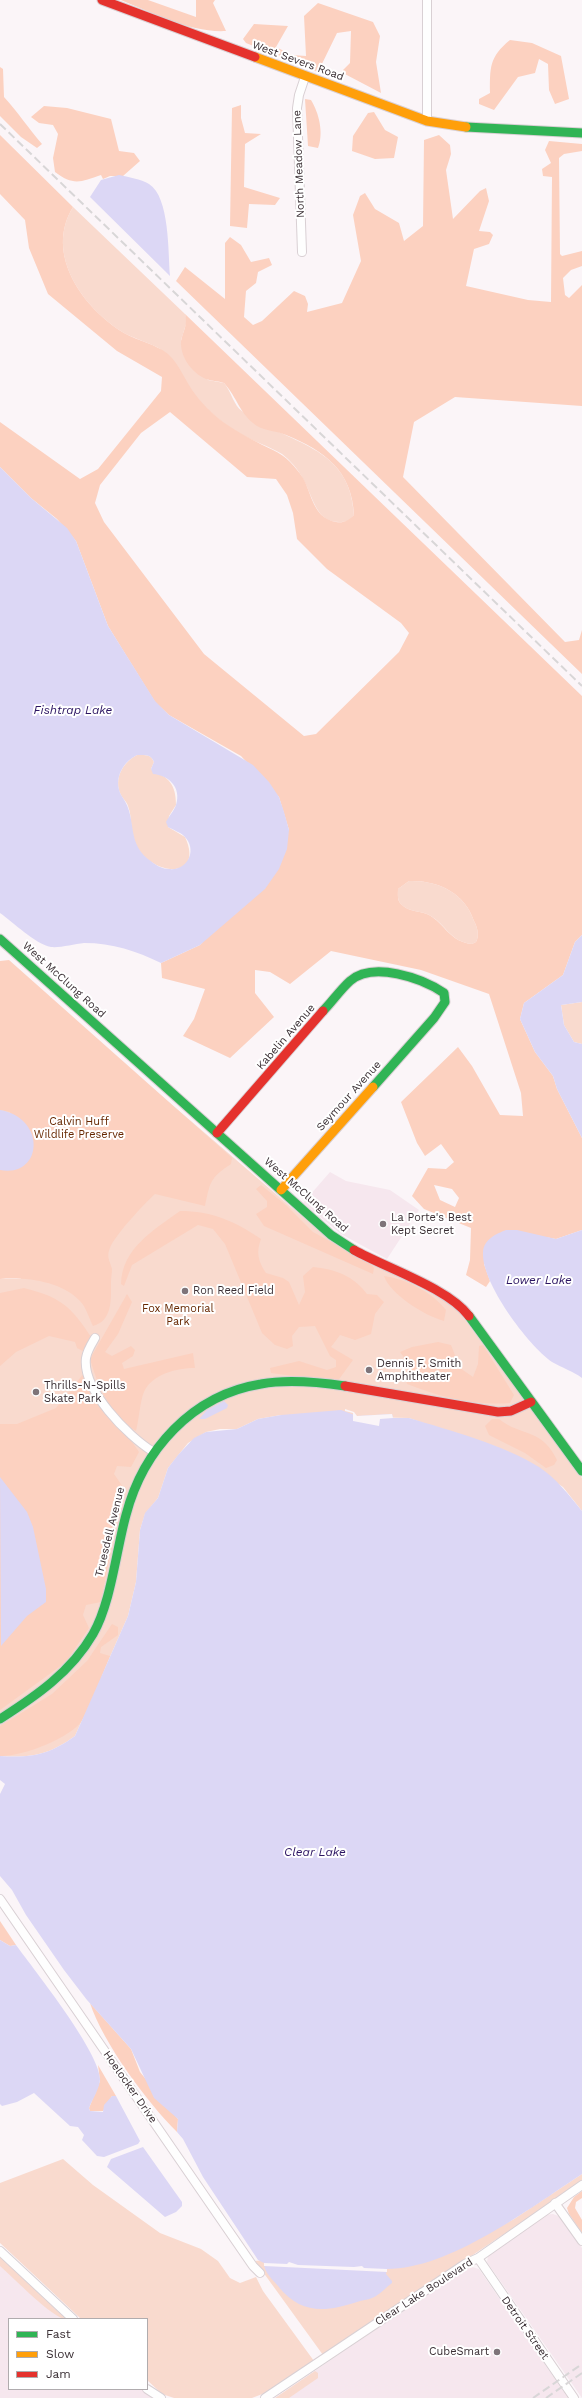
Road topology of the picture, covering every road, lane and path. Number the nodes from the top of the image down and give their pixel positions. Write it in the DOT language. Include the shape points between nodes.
graph roads {
  1 [pos="102,0"];
  2 [pos="427,0"];
  3 [pos="305,77"];
  4 [pos="427,121"];
  5 [pos="582,133"];
  6 [pos="302,252"];
  7 [pos="0,939"];
  8 [pos="434,1018"];
  9 [pos="218,1133"];
  10 [pos="281,1190"];
  11 [pos="95,1338"];
  12 [pos="531,1402"];
  13 [pos="152,1451"];
  14 [pos="582,1471"];
  15 [pos="0,1719"];
  16 [pos="0,1899"];
  17 [pos="582,2185"];
  18 [pos="556,2204"];
  19 [pos="582,2241"];
  20 [pos="0,2251"];
  21 [pos="478,2258"];
  22 [pos="260,2273"];
  23 [pos="72,2318"];
  24 [pos="148,2389"];
  25 [pos="161,2398"];
  26 [pos="265,2398"];
  27 [pos="574,2398"];
  1 -- 3 [label="street, West Severs Road"];
  2 -- 4 [label="street"];
  3 -- 4 [label="street, West Severs Road"];
  3 -- 6 [label="street, North Meadow Lane" via="297,108"];
  4 -- 5 [label="street, West Severs Road" via="489,129"];
  7 -- 9 [label="street, West McClung Road"];
  8 -- 9 [label="street, Kabelin Avenue" via="445,1002 444,993 426,982 405,975 382,972 366,974 351,980"];
  8 -- 10 [label="street, Seymour Avenue"];
  9 -- 10 [label="street, West McClung Road"];
  10 -- 12 [label="street, West McClung Road" via="341,1242 448,1296 463,1308"];
  11 -- 13 [label="street" via="86,1357 90,1380 96,1392 128,1433"];
  12 -- 13 [label="street, Truesdell Avenue" via="511,1411 498,1412 344,1386 306,1382 261,1383 229,1392 197,1409 173,1428"];
  12 -- 14 [label="street, West McClung Road"];
  13 -- 15 [label="street, Truesdell Avenue" via="134,1485 105,1600 91,1638 64,1674"];
  16 -- 22 [label="street, Hoelocker Drive"];
  17 -- 18 [label="street, Clear Lake Boulevard"];
  18 -- 19 [label="street"];
  18 -- 21 [label="street, Clear Lake Boulevard"];
  20 -- 23 [label="street"];
  21 -- 26 [label="street, Clear Lake Boulevard" via="459,2268"];
  21 -- 27 [label="street, Detroit Street"];
  24 -- 25 [label="street"];
}
